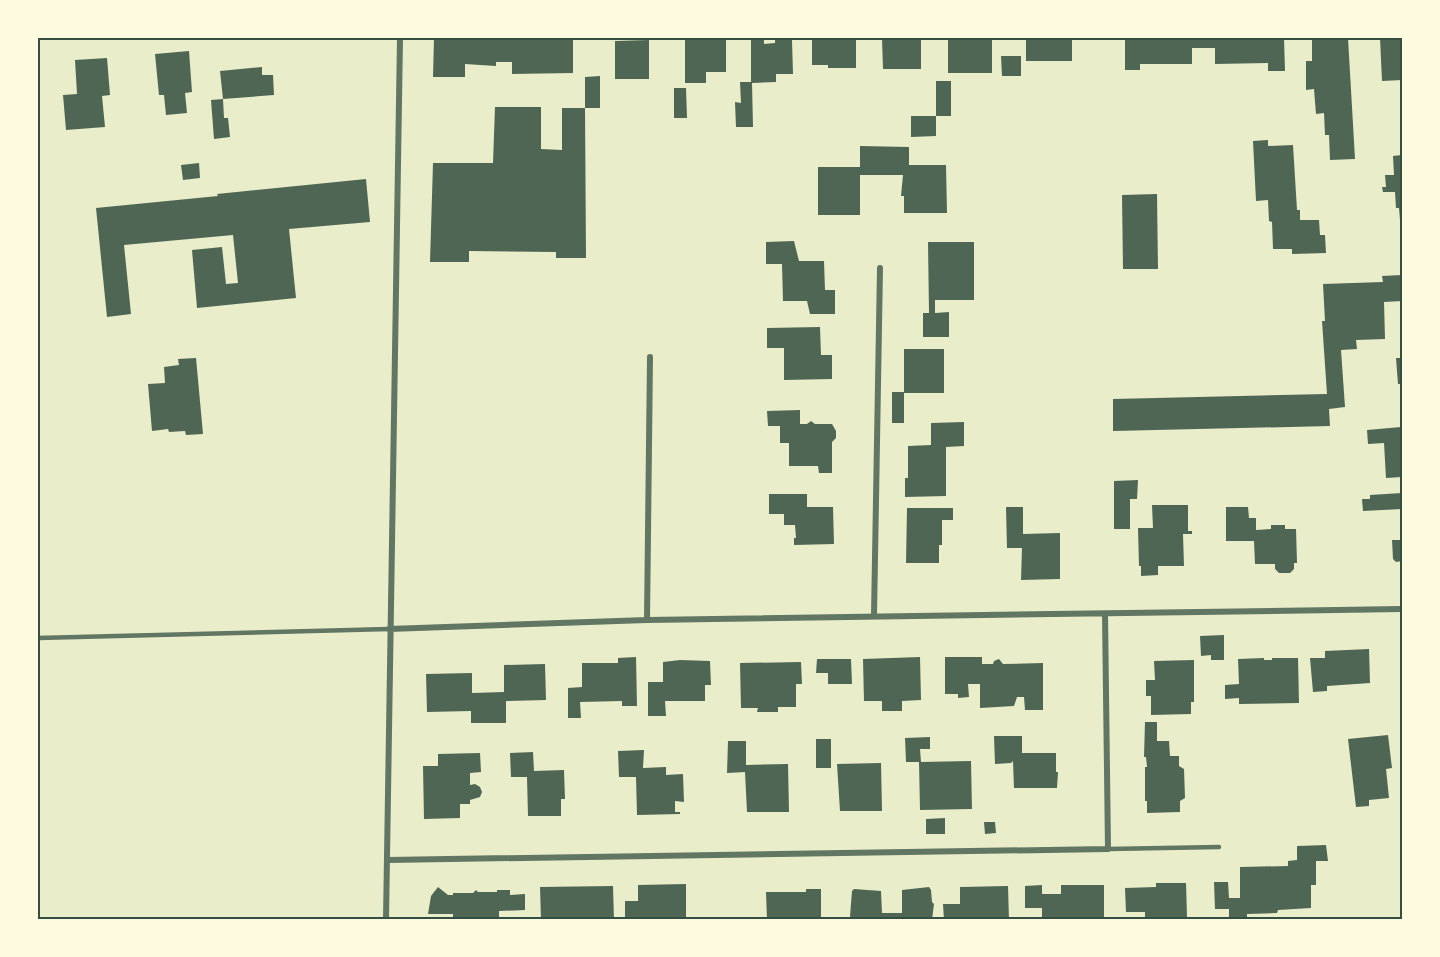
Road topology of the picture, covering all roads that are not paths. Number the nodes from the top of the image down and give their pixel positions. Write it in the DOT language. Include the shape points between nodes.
graph roads {
  1 [pos="400,38"];
  2 [pos="880,268"];
  3 [pos="650,357"];
  4 [pos="1402,609"];
  5 [pos="1105,614"];
  6 [pos="874,616"];
  7 [pos="647,620"];
  8 [pos="389,629"];
  9 [pos="38,638"];
  10 [pos="1219,847"];
  11 [pos="1108,849"];
  12 [pos="387,860"];
  13 [pos="386,920"];
  1 -- 8 [label="street"];
  2 -- 6 [label="street"];
  3 -- 7 [label="street"];
  4 -- 5 [label="street"];
  5 -- 6 [label="street"];
  5 -- 11 [label="street"];
  6 -- 7 [label="street"];
  7 -- 8 [label="street"];
  8 -- 9 [label="lane"];
  8 -- 12 [label="street"];
  10 -- 11 [label="lane"];
  11 -- 12 [label="street"];
  12 -- 13 [label="street"];
}
